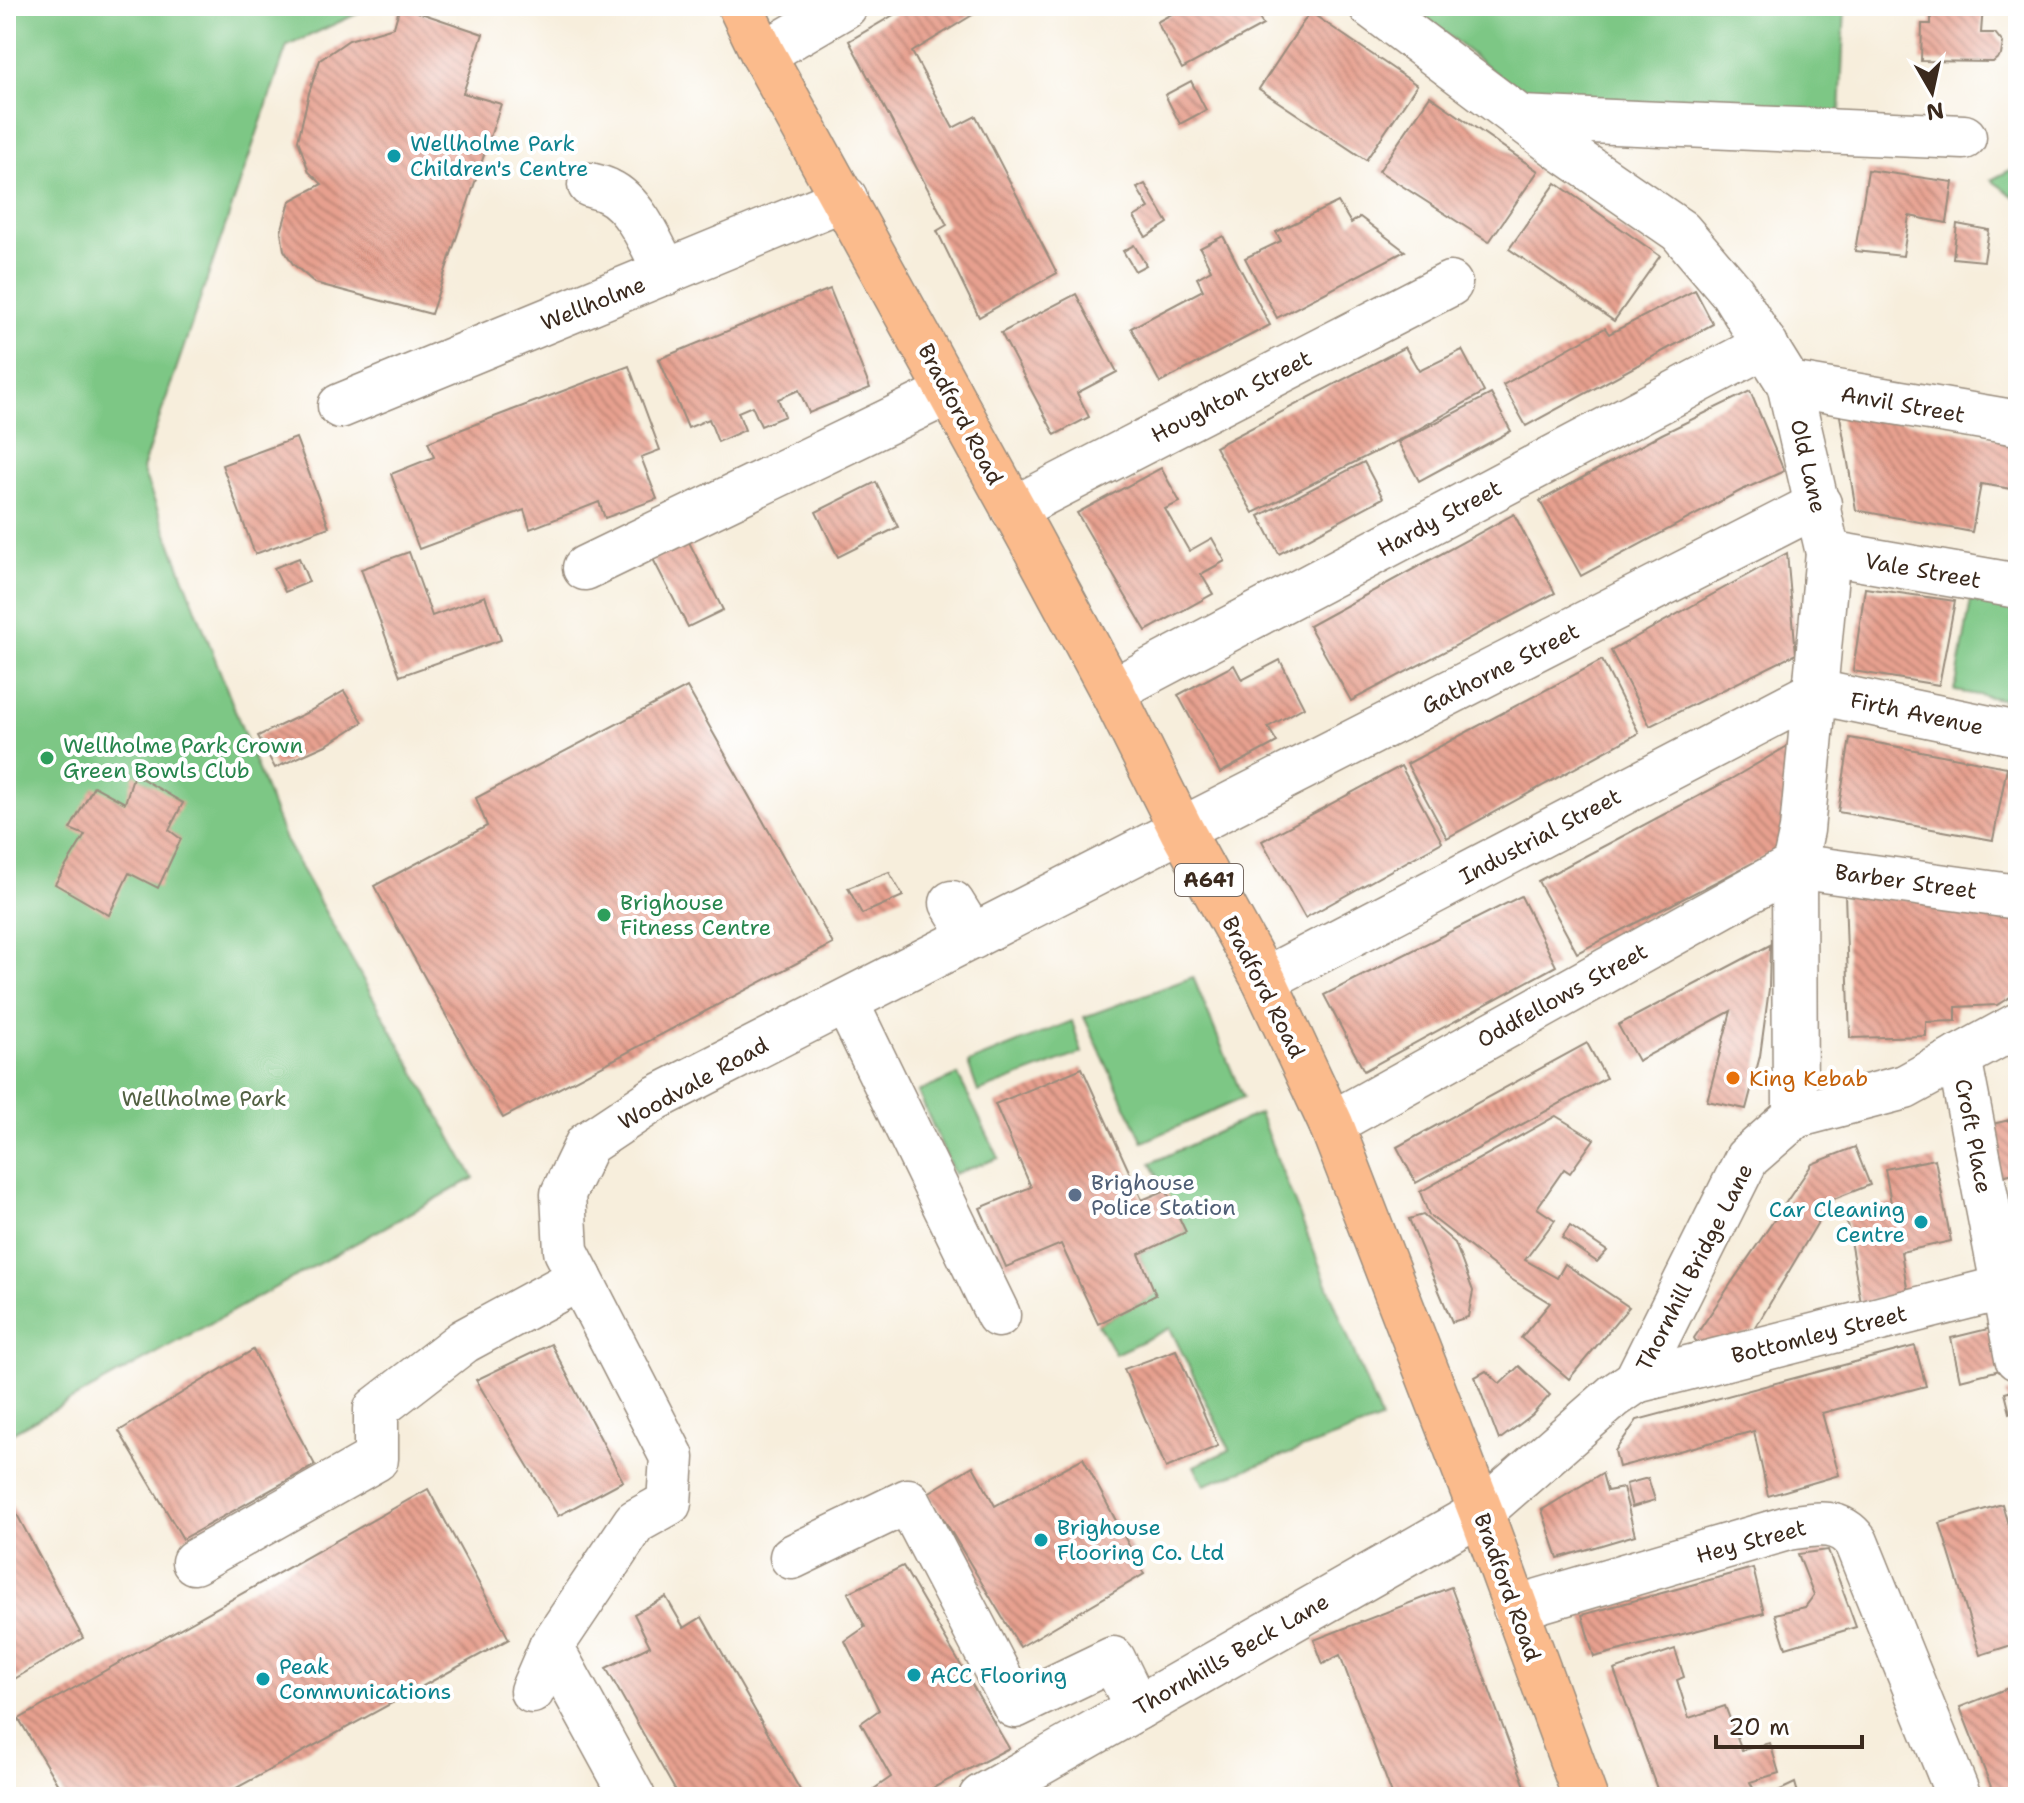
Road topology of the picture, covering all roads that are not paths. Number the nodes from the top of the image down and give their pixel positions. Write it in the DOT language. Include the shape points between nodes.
graph roads {
  1 [pos="740,6"];
  2 [pos="845,6"];
  3 [pos="1371,6"];
  4 [pos="763,54"];
  5 [pos="1520,118"];
  6 [pos="1964,137"];
  7 [pos="590,185"];
  8 [pos="845,198"];
  9 [pos="666,273"];
  10 [pos="1450,284"];
  11 [pos="1766,345"];
  12 [pos="1789,384"];
  13 [pos="949,392"];
  14 [pos="340,406"];
  15 [pos="2018,423"];
  16 [pos="1819,504"];
  17 [pos="1013,509"];
  18 [pos="1828,553"];
  19 [pos="585,568"];
  20 [pos="2018,586"];
  21 [pos="1112,691"];
  22 [pos="1816,692"];
  23 [pos="2018,734"];
  24 [pos="1182,831"];
  25 [pos="1794,866"];
  26 [pos="2018,897"];
  27 [pos="1264,980"];
  28 [pos="846,1002"];
  29 [pos="2018,1025"];
  30 [pos="1959,1057"];
  31 [pos="1795,1116"];
  32 [pos="1331,1124"];
  33 [pos="580,1278"];
  34 [pos="2002,1288"];
  35 [pos="998,1315"];
  36 [pos="2017,1358"];
  37 [pos="1636,1381"];
  38 [pos="1481,1512"];
  39 [pos="792,1557"];
  40 [pos="194,1562"];
  41 [pos="1515,1608"];
  42 [pos="551,1647"];
  43 [pos="532,1691"];
  44 [pos="1137,1708"];
  45 [pos="633,1797"];
  46 [pos="981,1797"];
  47 [pos="1585,1797"];
  48 [pos="1959,1797"];
  1 -- 4 [label="main road, Bradford Road / A641"];
  2 -- 4 [label="street"];
  3 -- 5 [label="street, Old Lane"];
  4 -- 8 [label="main road, Bradford Road / A641"];
  5 -- 6 [label="street"];
  5 -- 11 [label="street, Old Lane" via="1680,231 1732,292"];
  7 -- 9 [label="street" via="625,203"];
  8 -- 9 [label="street, Wellholme"];
  8 -- 13 [label="main road, Bradford Road / A641"];
  9 -- 14 [label="street, Wellholme"];
  10 -- 17 [label="street, Houghton Street"];
  11 -- 12 [label="street, Old Lane"];
  11 -- 21 [label="street, Hardy Street"];
  12 -- 15 [label="street, Anvil Street"];
  12 -- 16 [label="street, Old Lane"];
  13 -- 17 [label="main road, Bradford Road / A641"];
  13 -- 19 [label="street"];
  16 -- 18 [label="street, Old Lane"];
  16 -- 24 [label="street, Gathorne Street"];
  17 -- 21 [label="main road, Bradford Road / A641"];
  18 -- 20 [label="street, Vale Street"];
  18 -- 22 [label="street, Old Lane"];
  21 -- 24 [label="main road, Bradford Road / A641"];
  22 -- 23 [label="street, Firth Avenue"];
  22 -- 25 [label="street, Old Lane"];
  22 -- 27 [label="street, Industrial Street"];
  24 -- 27 [label="main road, Bradford Road / A641"];
  24 -- 28 [label="street, Woodvale Road" via="962,920"];
  25 -- 26 [label="street, Barber Street"];
  25 -- 31 [label="street, Old Lane"];
  25 -- 32 [label="street, Oddfellows Street"];
  27 -- 32 [label="main road, Bradford Road / A641"];
  28 -- 33 [label="street, Woodvale Road" via="656,1098 587,1144 563,1194 566,1251"];
  28 -- 35 [label="street"];
  29 -- 30 [label="street, Thornhill Bridge Lane"];
  30 -- 31 [label="street, Thornhill Bridge Lane" via="1905,1087"];
  30 -- 34 [label="street, Croft Place"];
  31 -- 37 [label="street, Thornhill Bridge Lane" via="1747,1158"];
  32 -- 38 [label="main road, Bradford Road / A641"];
  33 -- 40 [label="street" via="464,1341 376,1409 376,1459"];
  33 -- 42 [label="street, Woodvale Road" via="685,1455 669,1503 635,1522"];
  34 -- 36 [label="street, Croft Place"];
  34 -- 37 [label="street, Bottomley Street"];
  37 -- 38 [label="street, Thornhill Bridge Lane"];
  38 -- 41 [label="main road, Bradford Road / A641"];
  38 -- 44 [label="street, Thornhills Beck Lane"];
  39 -- 44 [label="street" via="908,1501 1015,1706 1113,1659"];
  41 -- 47 [label="main road, Bradford Road / A641"];
  41 -- 48 [label="street, Hey Street" via="1788,1528 1815,1524 1870,1532"];
  42 -- 43 [label="street"];
  42 -- 45 [label="street"];
  44 -- 46 [label="street, Thornhills Beck Lane"];
}
